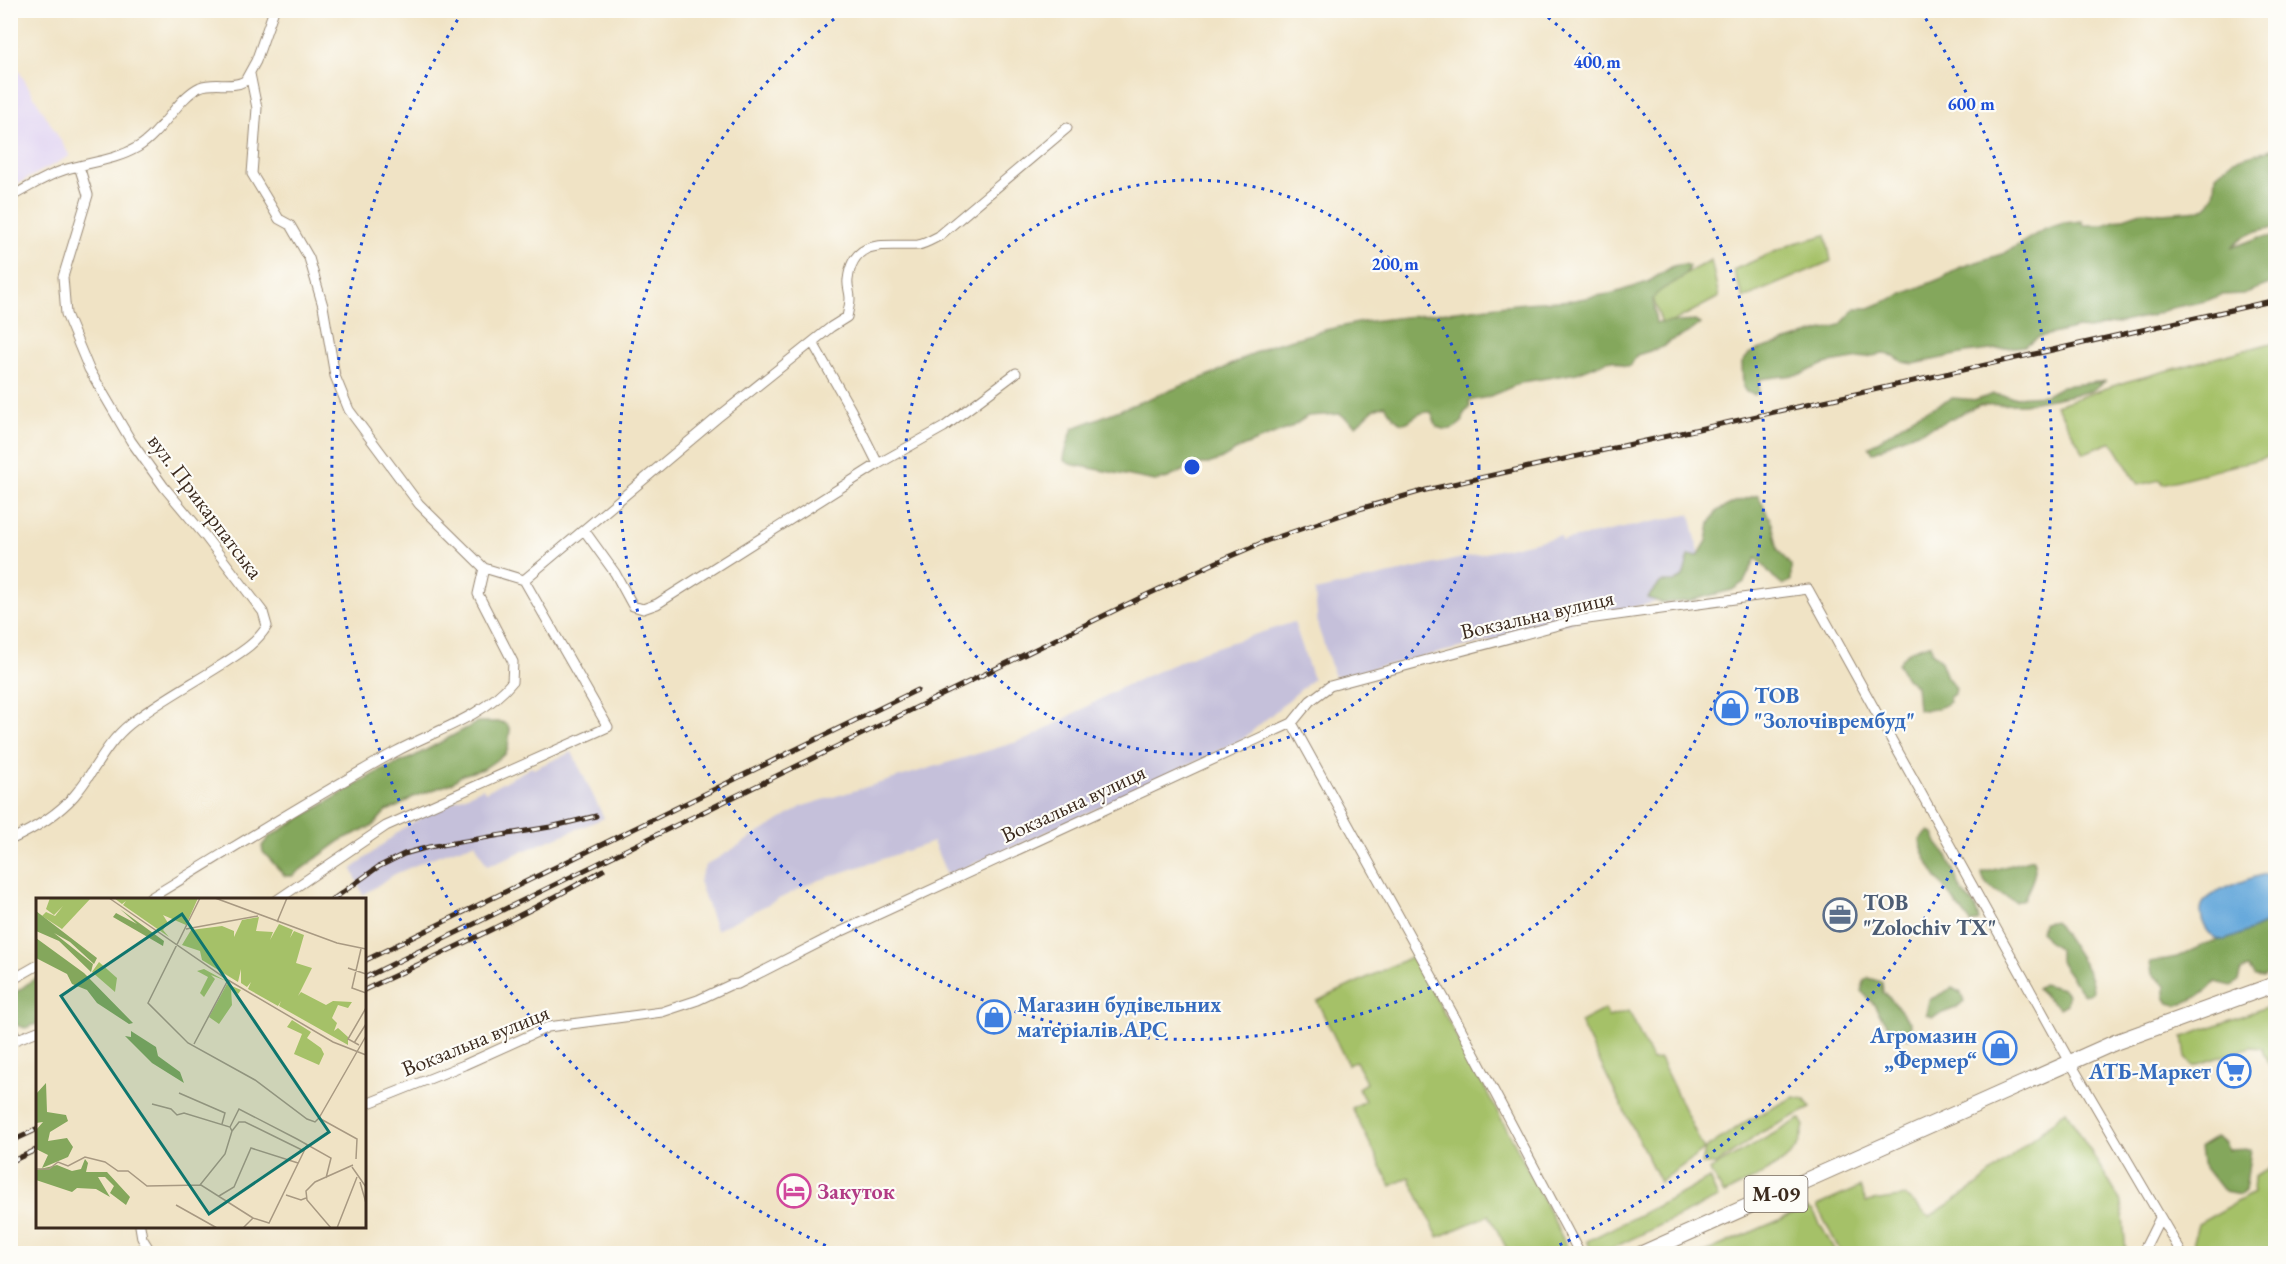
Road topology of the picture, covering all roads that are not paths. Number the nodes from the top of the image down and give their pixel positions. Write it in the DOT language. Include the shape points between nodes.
graph roads {
  1 [pos="274,10"];
  2 [pos="250,74"];
  3 [pos="1067,128"];
  4 [pos="79,166"];
  5 [pos="10,197"];
  6 [pos="813,343"];
  7 [pos="1016,373"];
  8 [pos="878,464"];
  9 [pos="585,530"];
  10 [pos="484,568"];
  11 [pos="524,580"];
  12 [pos="1292,723"];
  13 [pos="10,840"];
  14 [pos="150,898"];
  15 [pos="280,898"];
  16 [pos="36,966"];
  17 [pos="10,981"];
  18 [pos="2276,984"];
  19 [pos="10,1025"];
  20 [pos="36,1031"];
  21 [pos="14,1040"];
  22 [pos="2070,1062"];
  23 [pos="366,1104"];
  24 [pos="2160,1218"];
  25 [pos="140,1228"];
  26 [pos="133,1254"];
  27 [pos="146,1254"];
  28 [pos="152,1254"];
  29 [pos="1580,1254"];
  30 [pos="1641,1254"];
  31 [pos="2142,1254"];
  32 [pos="2182,1254"];
  1 -- 2 [label="street"];
  2 -- 4 [label="street" via="240,84 198,88 139,147 109,160"];
  2 -- 10 [label="street" via="257,108 252,174 309,258 323,306 335,376 349,410 419,504"];
  3 -- 6 [label="street" via="939,236 921,245 884,244 864,250 850,270 847,317"];
  4 -- 5 [label="street"];
  4 -- 13 [label="street, вул. Прикарпатська" via="88,195 63,277 66,314 89,369 131,441 263,612 267,626 259,639 129,725 108,747 75,795 33,829"];
  6 -- 8 [label="street"];
  6 -- 9 [label="street"];
  7 -- 8 [label="street" via="944,427"];
  8 -- 9 [label="street" via="644,609 633,606"];
  9 -- 11 [label="street"];
  10 -- 11 [label="street"];
  10 -- 14 [label="street" via="478,594 513,662 513,682 502,694 487,706 397,751"];
  11 -- 15 [label="street" via="608,727 386,826"];
  12 -- 22 [label="street, Вокзальна вулиця" via="1310,701 1330,686 1573,621 1808,589"];
  12 -- 23 [label="street, Вокзальна вулиця" via="840,932 738,984 662,1012 548,1027"];
  12 -- 29 [label="street"];
  16 -- 17 [label="street"];
  18 -- 22 [label="highway, М-09"];
  19 -- 21 [label="street"];
  20 -- 21 [label="street"];
  22 -- 24 [label="street"];
  22 -- 30 [label="highway, М-09"];
  24 -- 31 [label="street"];
  24 -- 32 [label="street"];
  25 -- 28 [label="street"];
  26 -- 27 [label="street"];
}
